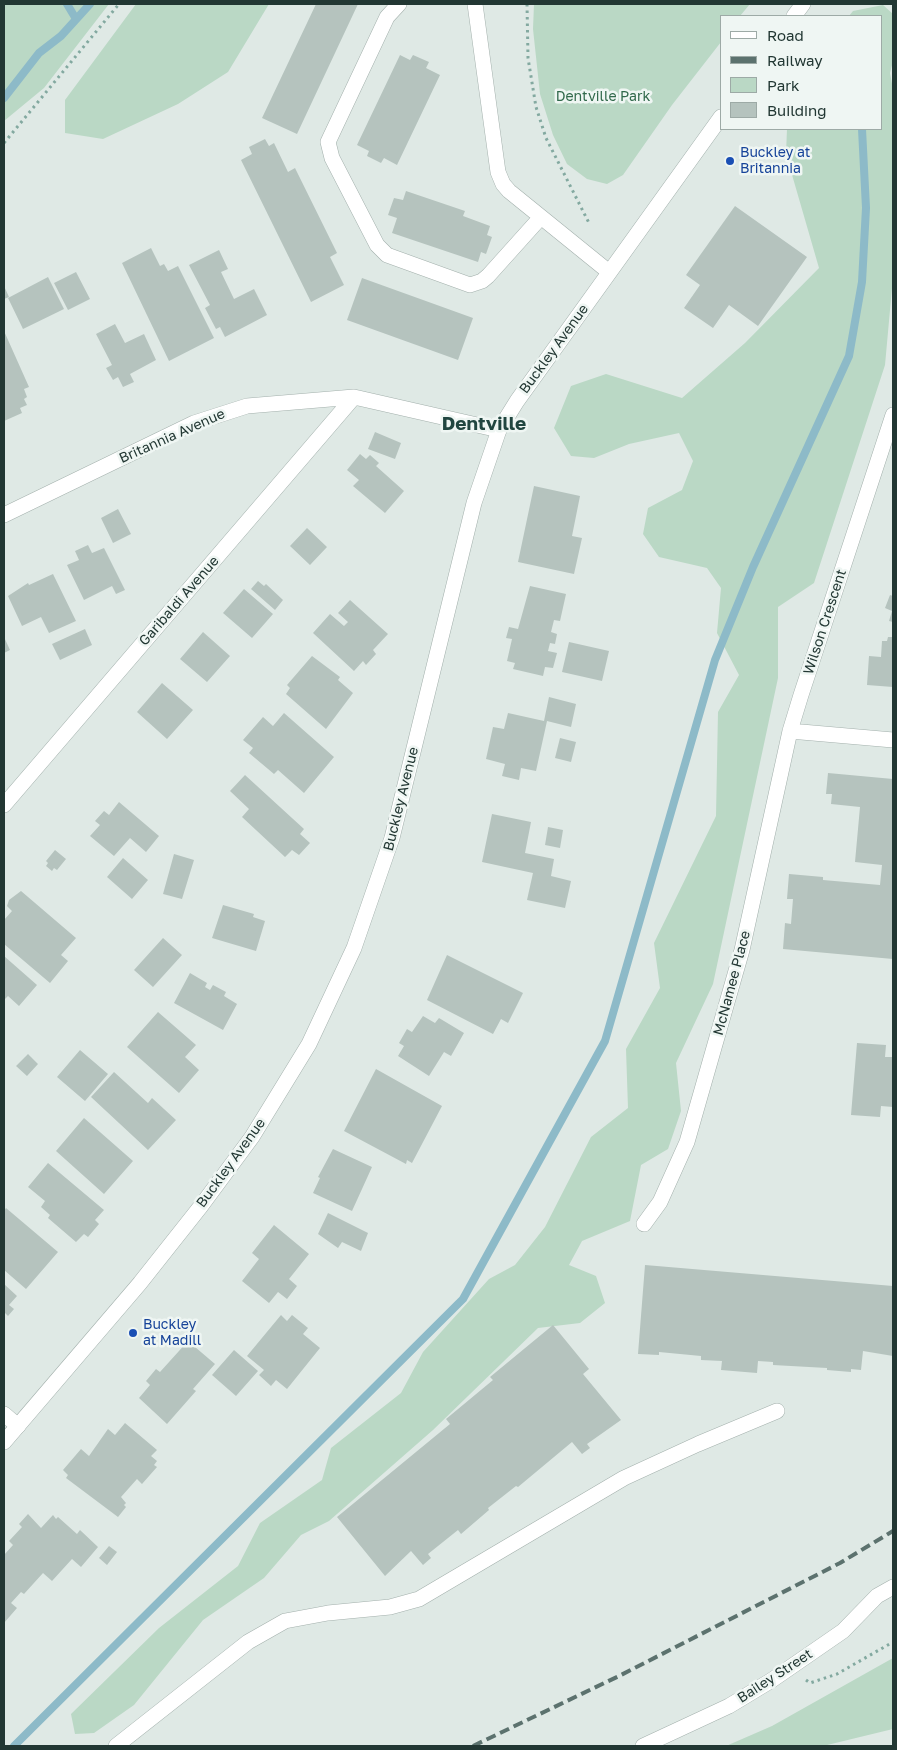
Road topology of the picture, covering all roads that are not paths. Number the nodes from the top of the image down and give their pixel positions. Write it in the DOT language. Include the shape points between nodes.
graph roads {
  1 [pos="399,4"];
  2 [pos="475,4"];
  3 [pos="803,4"];
  4 [pos="795,15"];
  5 [pos="720,118"];
  6 [pos="541,217"];
  7 [pos="609,272"];
  8 [pos="354,397"];
  9 [pos="893,415"];
  10 [pos="498,430"];
  11 [pos="4,514"];
  12 [pos="790,731"];
  13 [pos="893,740"];
  14 [pos="4,805"];
  15 [pos="644,1224"];
  16 [pos="777,1411"];
  17 [pos="4,1414"];
  18 [pos="18,1426"];
  19 [pos="4,1442"];
  20 [pos="893,1587"];
  21 [pos="116,1746"];
  22 [pos="643,1746"];
  1 -- 6 [label="street" via="386,17 328,142 332,158 377,245 387,255 470,285 482,282"];
  2 -- 6 [label="street" via="498,172 509,191"];
  3 -- 4 [label="street"];
  5 -- 7 [label="street, Buckley Avenue"];
  6 -- 7 [label="street"];
  7 -- 10 [label="street, Buckley Avenue"];
  8 -- 10 [label="street, Britannia Avenue"];
  8 -- 11 [label="street, Britannia Avenue" via="271,402 219,413"];
  8 -- 14 [label="street, Garibaldi Avenue"];
  9 -- 12 [label="street, Wilson Crescent"];
  10 -- 18 [label="street, Buckley Avenue" via="474,503 392,838 354,948 309,1044 252,1137 201,1206"];
  12 -- 13 [label="street"];
  12 -- 15 [label="street, McNamee Place" via="742,950 687,1142 660,1202"];
  16 -- 21 [label="street" via="624,1478 419,1599 390,1607 285,1621 248,1642"];
  17 -- 18 [label="street"];
  18 -- 19 [label="street, Buckley Avenue"];
  20 -- 22 [label="street, Bailey Street" via="877,1596 843,1631 790,1668 729,1706"];
}
